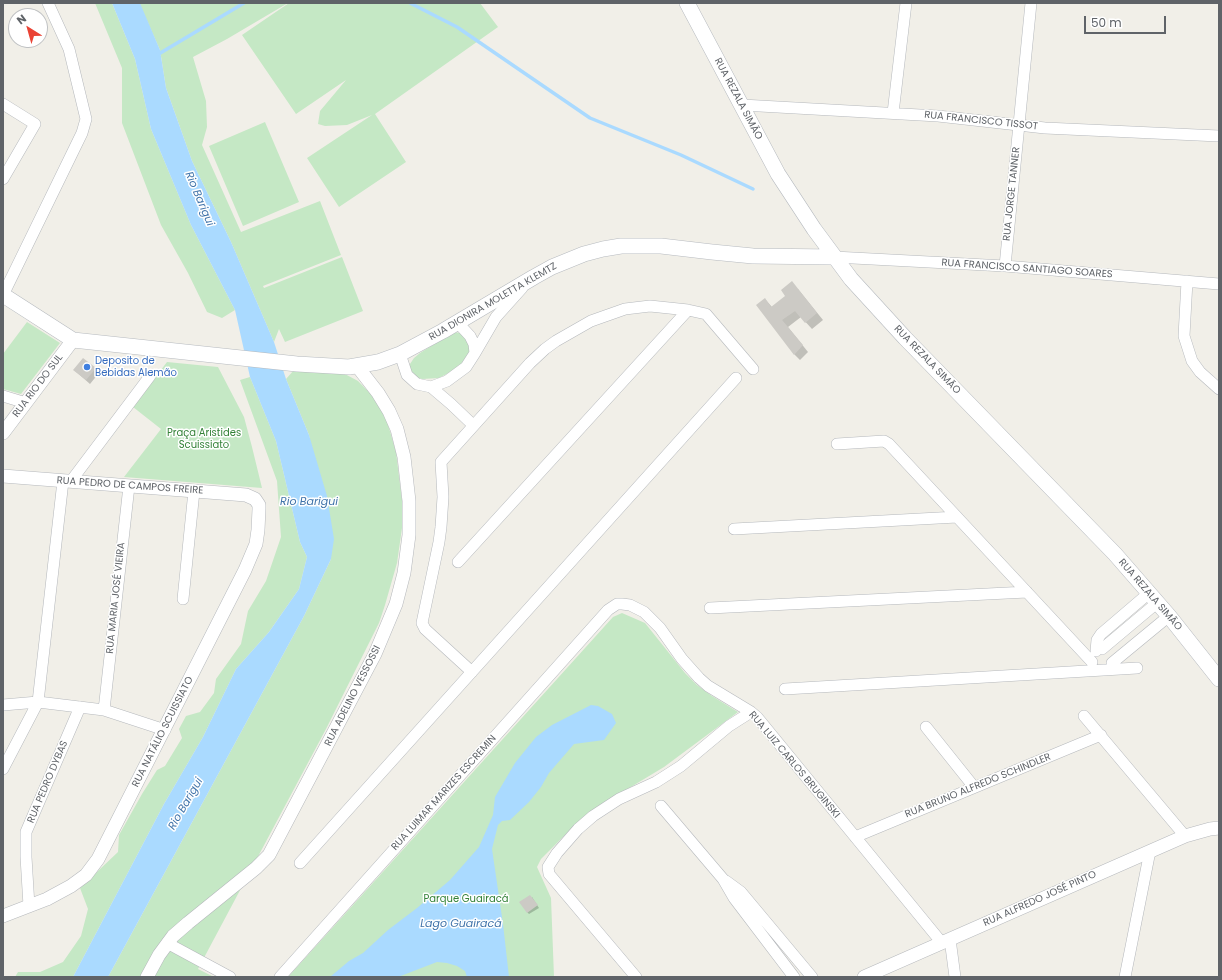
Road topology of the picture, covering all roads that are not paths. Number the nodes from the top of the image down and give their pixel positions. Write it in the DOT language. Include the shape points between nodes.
graph roads {
  1 [pos="48,3"];
  2 [pos="687,3"];
  3 [pos="906,3"];
  4 [pos="1031,3"];
  5 [pos="3,104"];
  6 [pos="742,105"];
  7 [pos="893,113"];
  8 [pos="1019,125"];
  9 [pos="1219,136"];
  10 [pos="7,162"];
  11 [pos="3,179"];
  12 [pos="834,257"];
  13 [pos="1005,266"];
  14 [pos="534,277"];
  15 [pos="1187,281"];
  16 [pos="1219,284"];
  17 [pos="3,295"];
  18 [pos="688,310"];
  19 [pos="457,322"];
  20 [pos="73,340"];
  21 [pos="475,353"];
  22 [pos="400,354"];
  23 [pos="357,366"];
  24 [pos="753,370"];
  25 [pos="150,376"];
  26 [pos="736,378"];
  27 [pos="431,387"];
  28 [pos="1219,389"];
  29 [pos="3,396"];
  30 [pos="26,403"];
  31 [pos="473,425"];
  32 [pos="3,433"];
  33 [pos="836,444"];
  34 [pos="3,476"];
  35 [pos="67,481"];
  36 [pos="129,486"];
  37 [pos="194,491"];
  38 [pos="255,499"];
  39 [pos="957,517"];
  40 [pos="734,529"];
  41 [pos="458,562"];
  42 [pos="1027,592"];
  43 [pos="1153,598"];
  44 [pos="183,599"];
  45 [pos="710,608"];
  46 [pos="608,610"];
  47 [pos="1169,616"];
  48 [pos="1099,650"];
  49 [pos="1092,662"];
  50 [pos="1112,663"];
  51 [pos="1137,668"];
  52 [pos="1103,670"];
  53 [pos="472,672"];
  54 [pos="1218,675"];
  55 [pos="785,689"];
  56 [pos="38,702"];
  57 [pos="3,705"];
  58 [pos="80,708"];
  59 [pos="104,710"];
  60 [pos="751,712"];
  61 [pos="1084,716"];
  62 [pos="926,727"];
  63 [pos="164,730"];
  64 [pos="1101,735"];
  65 [pos="6,756"];
  66 [pos="3,769"];
  67 [pos="974,787"];
  68 [pos="661,806"];
  69 [pos="1219,828"];
  70 [pos="1185,836"];
  71 [pos="855,837"];
  72 [pos="1150,851"];
  73 [pos="300,863"];
  74 [pos="723,879"];
  75 [pos="29,906"];
  76 [pos="3,916"];
  77 [pos="946,941"];
  78 [pos="167,943"];
  79 [pos="147,977"];
  80 [pos="230,977"];
  81 [pos="280,977"];
  82 [pos="636,977"];
  83 [pos="794,977"];
  84 [pos="812,977"];
  85 [pos="864,977"];
  86 [pos="955,977"];
  87 [pos="1125,977"];
  1 -- 17 [label="street" via="69,49 86,119 82,133"];
  2 -- 6 [label="main road, RUA REZALA SIMÃO"];
  3 -- 7 [label="street"];
  4 -- 8 [label="street, RUA JORGE TANNER"];
  5 -- 10 [label="street" via="35,124"];
  6 -- 7 [label="street, RUA FRANCISCO TISSOT"];
  6 -- 12 [label="main road, RUA REZALA SIMÃO" via="778,174"];
  7 -- 8 [label="street, RUA FRANCISCO TISSOT"];
  8 -- 9 [label="street, RUA FRANCISCO TISSOT"];
  8 -- 13 [label="street, RUA JORGE TANNER"];
  10 -- 11 [label="street"];
  12 -- 13 [label="street, RUA FRANCISCO SANTIAGO SOARES"];
  12 -- 14 [label="main road, RUA DIONIRA MOLETTA KLEMTZ" via="753,256 661,246 621,246 584,254"];
  12 -- 43 [label="main road, RUA REZALA SIMÃO" via="887,320 1086,523"];
  13 -- 15 [label="street, RUA FRANCISCO SANTIAGO SOARES"];
  14 -- 19 [label="main road, RUA DIONIRA MOLETTA KLEMTZ"];
  14 -- 21 [label="street" via="506,304"];
  15 -- 16 [label="street, RUA FRANCISCO SANTIAGO SOARES"];
  15 -- 28 [label="street" via="1184,336 1192,361"];
  17 -- 20 [label="main road"];
  18 -- 24 [label="street" via="706,314"];
  18 -- 31 [label="street" via="650,306 625,308 575,330 537,356"];
  18 -- 41 [label="street"];
  19 -- 21 [label="street" via="470,336"];
  19 -- 22 [label="main road, RUA DIONIRA MOLETTA KLEMTZ"];
  20 -- 23 [label="main road, RUA DIONIRA MOLETTA KLEMTZ" via="297,364"];
  20 -- 30 [label="street, RUA RIO DO SUL"];
  21 -- 27 [label="street" via="458,373"];
  22 -- 23 [label="main road, RUA DIONIRA MOLETTA KLEMTZ"];
  22 -- 27 [label="street" via="411,379 417,384"];
  23 -- 78 [label="street, RUA ADELINO VESSOSSI" via="390,411 406,465 409,535 404,573 396,604 375,654 269,856 188,922"];
  25 -- 35 [label="street"];
  26 -- 53 [label="street"];
  27 -- 31 [label="street"];
  29 -- 30 [label="street"];
  30 -- 32 [label="street, RUA RIO DO SUL"];
  31 -- 53 [label="street" via="441,462 441,527 422,623 425,629"];
  33 -- 39 [label="street" via="886,442"];
  34 -- 35 [label="street, RUA PEDRO DE CAMPOS FREIRE"];
  35 -- 36 [label="street, RUA PEDRO DE CAMPOS FREIRE"];
  35 -- 56 [label="street"];
  36 -- 37 [label="street, RUA PEDRO DE CAMPOS FREIRE"];
  36 -- 59 [label="street, RUA MARIA JOSÉ VIEIRA"];
  37 -- 38 [label="street, RUA PEDRO DE CAMPOS FREIRE" via="246,495"];
  37 -- 44 [label="street"];
  38 -- 63 [label="street, RUA NATÁLIO SCUISSIATO" via="259,505 256,544"];
  39 -- 40 [label="street"];
  39 -- 42 [label="street"];
  42 -- 45 [label="street"];
  42 -- 49 [label="street"];
  43 -- 47 [label="main road, RUA REZALA SIMÃO"];
  43 -- 48 [label="street"];
  46 -- 60 [label="street, RUA LUIZ CARLOS BRUGINSKI" via="622,604 644,612 660,628 699,678"];
  46 -- 81 [label="street, RUA LUIMAR MARIZES ESCREMIN"];
  47 -- 50 [label="street"];
  47 -- 54 [label="main road, RUA REZALA SIMÃO"];
  48 -- 49 [label="street" via="1092,656"];
  48 -- 50 [label="street" via="1111,653"];
  49 -- 52 [label="street" via="1097,669"];
  50 -- 52 [label="street" via="1109,668"];
  51 -- 52 [label="street"];
  52 -- 55 [label="street"];
  53 -- 73 [label="street"];
  56 -- 57 [label="street"];
  56 -- 58 [label="street"];
  56 -- 65 [label="street"];
  58 -- 59 [label="street"];
  58 -- 75 [label="street, RUA PEDRO DYBAS" via="26,832"];
  59 -- 63 [label="street"];
  60 -- 71 [label="street, RUA LUIZ CARLOS BRUGINSKI"];
  60 -- 82 [label="street" via="729,726 681,766 592,816 550,862 549,874"];
  61 -- 64 [label="street"];
  62 -- 67 [label="street"];
  63 -- 75 [label="street, RUA NATÁLIO SCUISSIATO" via="104,850 92,868 71,886"];
  64 -- 67 [label="street, RUA BRUNO ALFREDO SCHINDLER"];
  64 -- 70 [label="street"];
  65 -- 66 [label="street"];
  67 -- 71 [label="street, RUA BRUNO ALFREDO SCHINDLER"];
  68 -- 74 [label="street"];
  69 -- 70 [label="street, RUA ALFREDO JOSÉ PINTO"];
  70 -- 72 [label="street, RUA ALFREDO JOSÉ PINTO"];
  71 -- 77 [label="street, RUA LUIZ CARLOS BRUGINSKI"];
  72 -- 77 [label="street, RUA ALFREDO JOSÉ PINTO"];
  72 -- 87 [label="street"];
  74 -- 83 [label="street" via="734,898"];
  74 -- 84 [label="street" via="741,892"];
  75 -- 76 [label="street, RUA NATÁLIO SCUISSIATO"];
  77 -- 85 [label="street, RUA ALFREDO JOSÉ PINTO"];
  77 -- 86 [label="street"];
  78 -- 79 [label="street, RUA ADELINO VESSOSSI"];
  78 -- 80 [label="street"];
}
